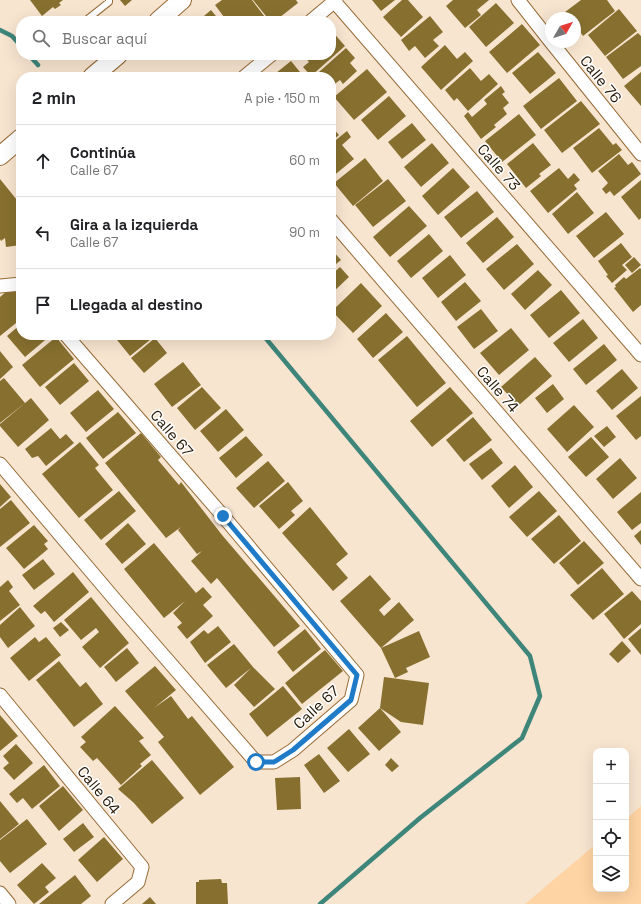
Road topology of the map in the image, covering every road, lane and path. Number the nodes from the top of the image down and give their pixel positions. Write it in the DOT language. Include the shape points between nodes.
graph roads {
  1 [pos="109,0"];
  2 [pos="182,0"];
  3 [pos="518,0"];
  4 [pos="334,1"];
  5 [pos="91,16"];
  6 [pos="164,16"];
  7 [pos="317,16"];
  8 [pos="545,34"];
  9 [pos="556,48"];
  10 [pos="112,60"];
  11 [pos="264,60"];
  12 [pos="98,72"];
  13 [pos="250,72"];
  14 [pos="16,142"];
  15 [pos="641,154"];
  16 [pos="0,156"];
  17 [pos="336,226"];
  18 [pos="16,284"];
  19 [pos="0,286"];
  20 [pos="70,340"];
  21 [pos="641,355"];
  22 [pos="0,464"];
  23 [pos="641,579"];
  24 [pos="0,695"];
  25 [pos="0,893"];
  26 [pos="9,904"];
  27 [pos="112,904"];
  1 -- 5 [label="lane"];
  2 -- 6 [label="street"];
  3 -- 8 [label="street, Calle 76"];
  4 -- 7 [label="street"];
  4 -- 21 [label="street, Calle 73"];
  9 -- 15 [label="street, Calle 76"];
  10 -- 12 [label="street"];
  11 -- 13 [label="street"];
  14 -- 16 [label="street"];
  17 -- 23 [label="street, Calle 74"];
  18 -- 19 [label="street"];
  20 -- 22 [label="street, Calle 67" via="357,675 351,700 293,750 274,762 256,762"];
  24 -- 27 [label="street, Calle 64" via="142,867 138,882"];
  25 -- 26 [label="street"];
}
